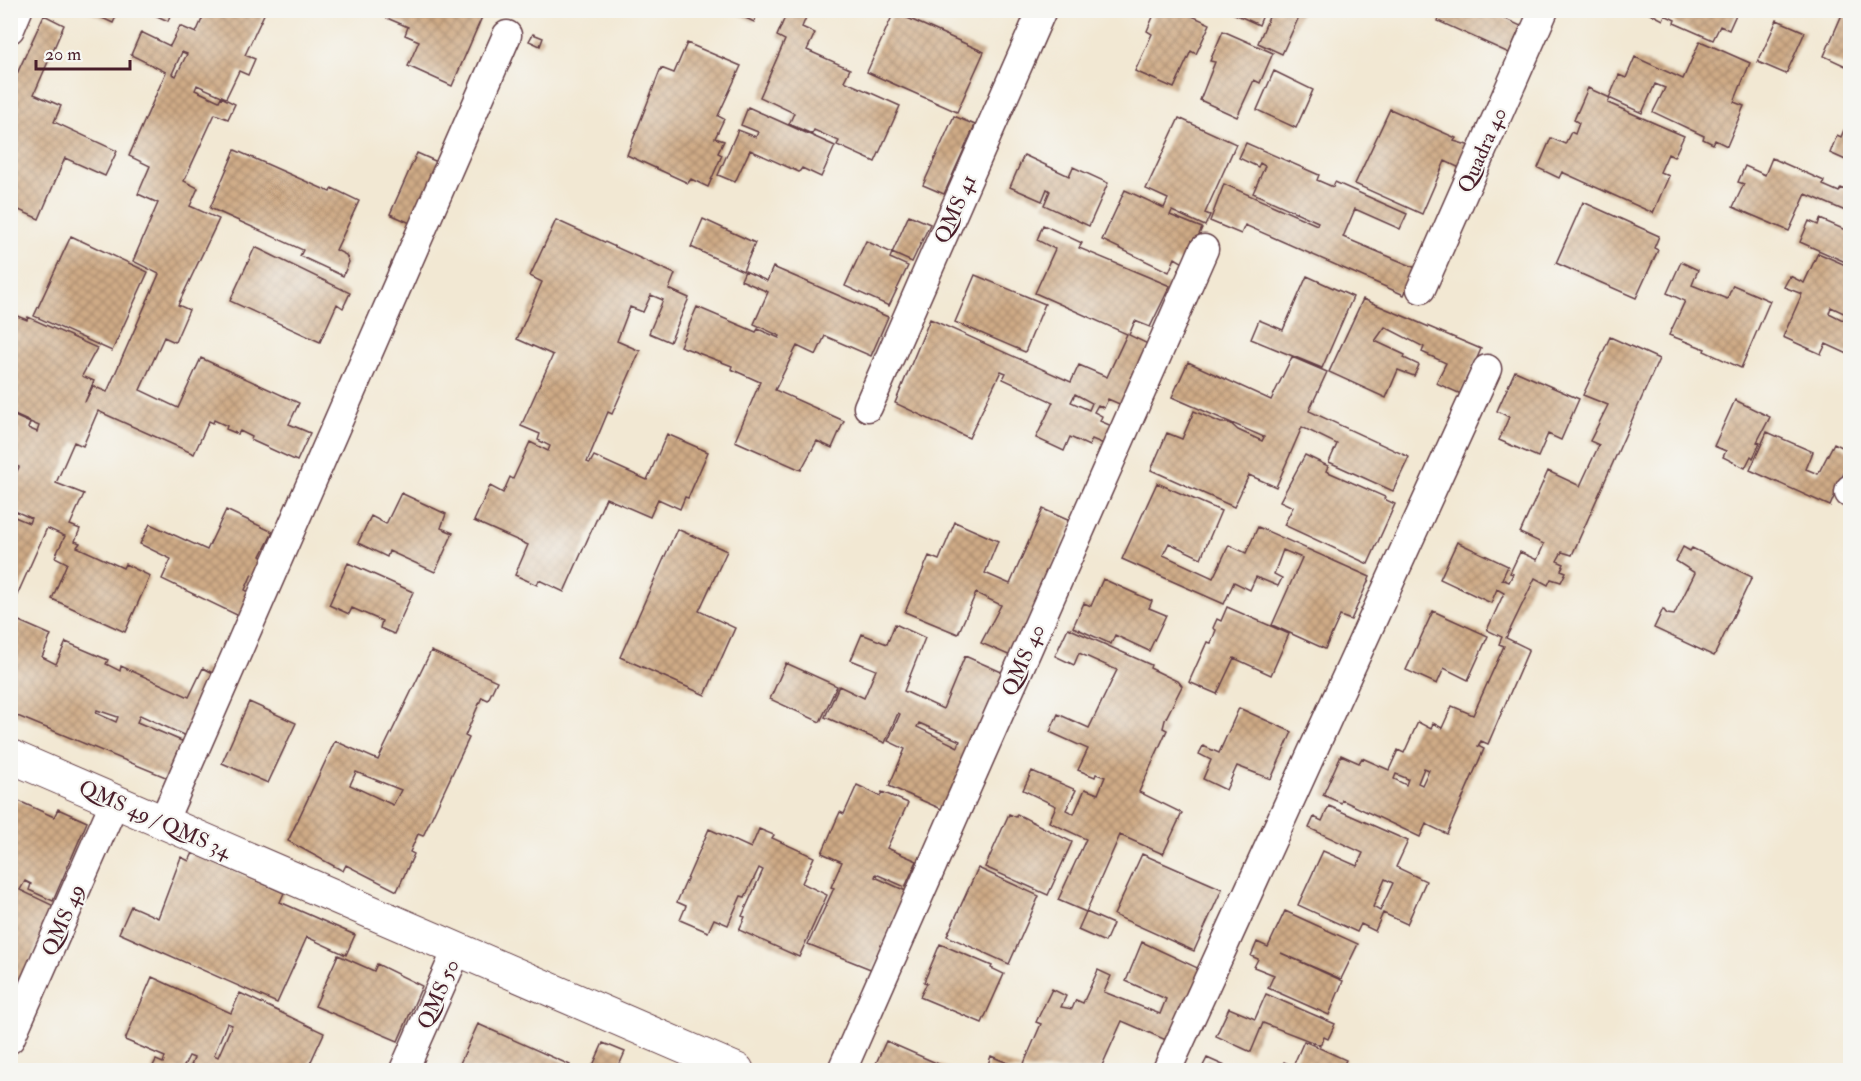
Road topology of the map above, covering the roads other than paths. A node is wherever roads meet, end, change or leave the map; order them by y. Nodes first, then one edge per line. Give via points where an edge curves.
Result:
1 (18, 10) edge
2 (1042, 10) edge
3 (1544, 10) edge
4 (10, 29) edge
5 (507, 35) dead end
6 (1204, 249) dead end
7 (1421, 289) dead end
8 (1487, 369) dead end
9 (868, 407) dead end
10 (10, 756) edge
11 (115, 801) junction
12 (164, 822) junction
13 (457, 950) junction
14 (10, 1039) edge
15 (404, 1071) edge
16 (737, 1071) edge
17 (842, 1071) edge
18 (1167, 1071) edge

1 - 4 street
2 - 9 street, QMS 41
3 - 7 street, Quadra 40
5 - 12 street
6 - 17 street, QMS 40
8 - 18 street
10 - 11 street, QMS 49 / QMS 34
11 - 12 street, QMS 49 / QMS 34
11 - 14 street, QMS 49
12 - 13 street, QMS 49 / QMS 34
13 - 15 street, QMS 50
13 - 16 street, QMS 49 / QMS 34

